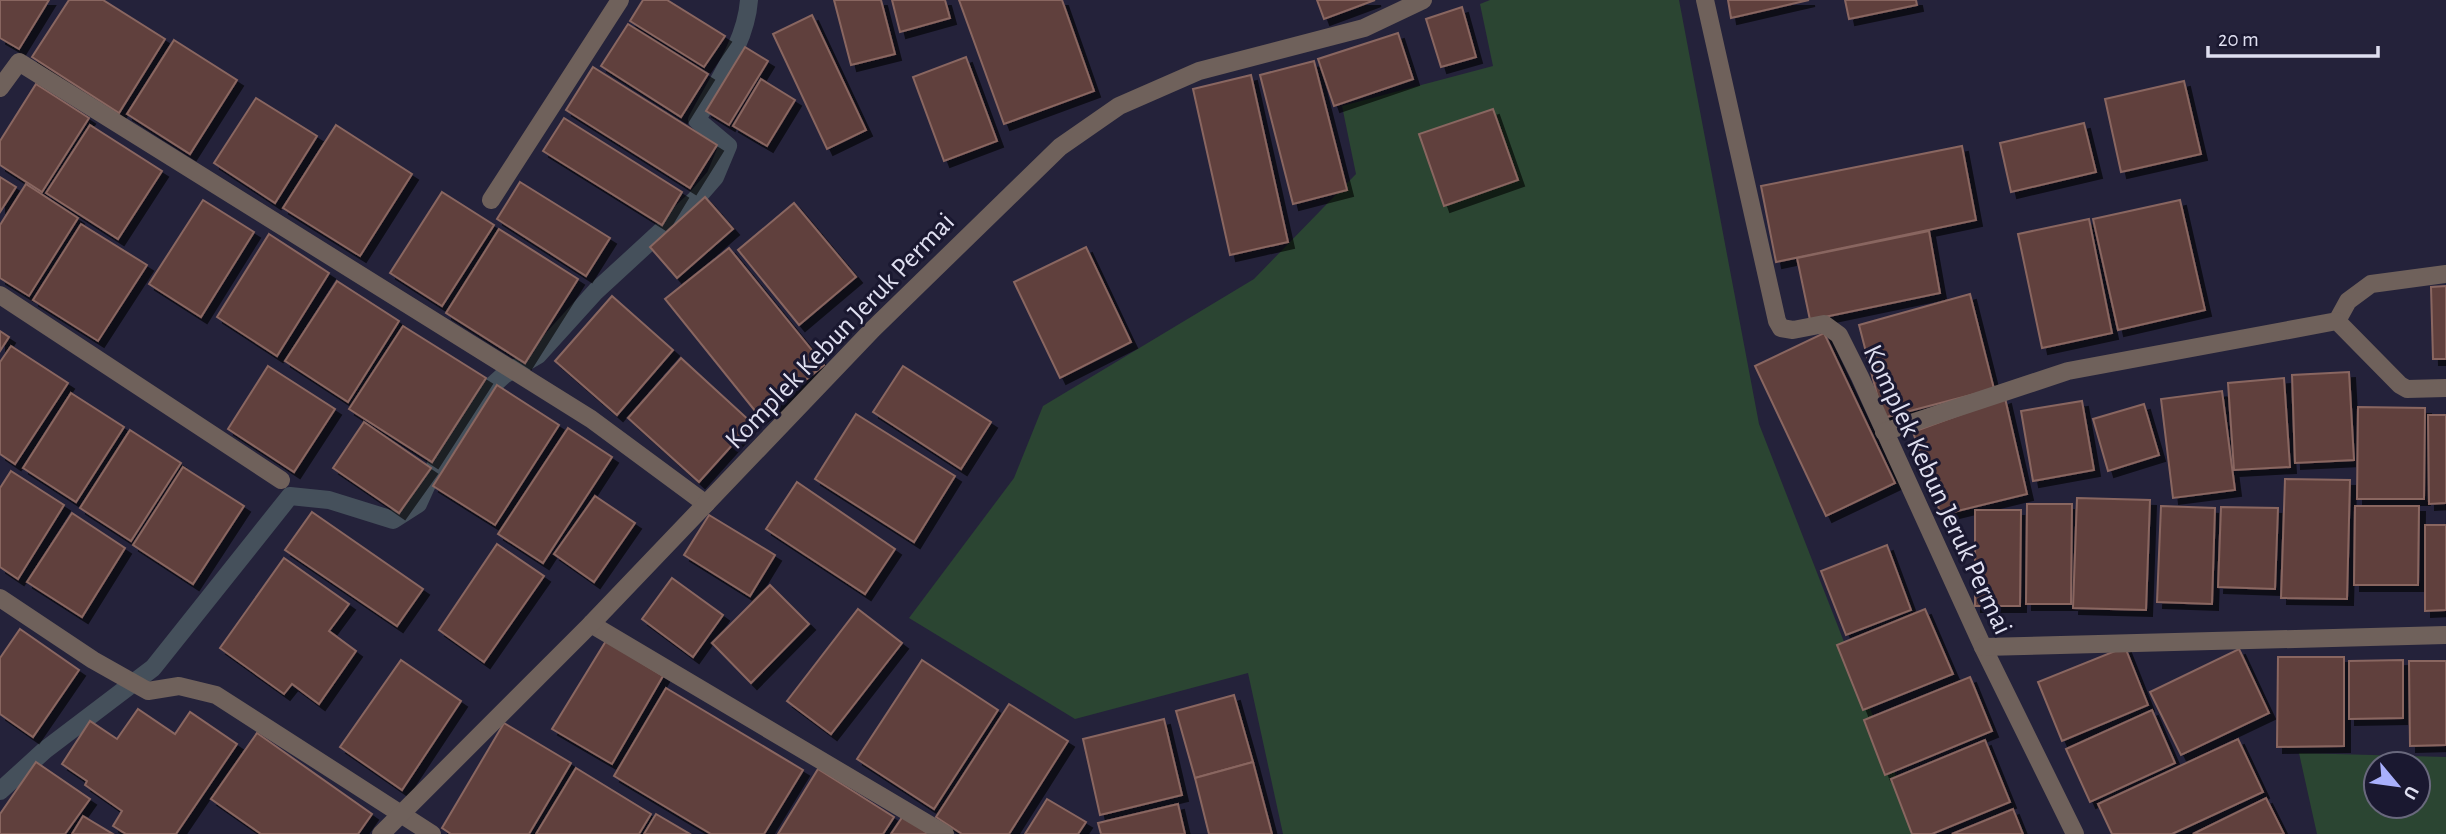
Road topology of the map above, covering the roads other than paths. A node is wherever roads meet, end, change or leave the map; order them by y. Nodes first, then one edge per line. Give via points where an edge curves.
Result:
1 (620, 0) edge
2 (1423, 0) edge
3 (1705, 0) edge
4 (0, 88) edge
5 (491, 200) dead end
6 (2446, 274) edge
7 (0, 295) edge
8 (2337, 321) junction
9 (2446, 387) edge
10 (1884, 432) junction
11 (281, 480) dead end
12 (706, 504) junction
13 (0, 598) edge
14 (591, 624) junction
15 (2446, 635) edge
16 (1983, 647) junction
17 (399, 814) junction
18 (381, 834) edge
19 (432, 834) edge
20 (945, 834) edge
21 (2075, 834) edge

1 - 5 street
2 - 12 street, Komplek Kebun Jeruk Permai via 1364,28 1199,71 1119,106 1060,147 873,329
3 - 10 street, Komplek Kebun Jeruk Permai via 1777,321 1781,328 1794,330 1824,324 1839,335
4 - 12 street via 19,62 591,419
6 - 8 street via 2371,284 2348,301
7 - 11 street
8 - 9 street via 2400,385 2407,389
8 - 10 street via 2068,371
10 - 16 street, Komplek Kebun Jeruk Permai
12 - 14 street, Komplek Kebun Jeruk Permai
13 - 17 street via 148,691 179,686 216,695
14 - 17 street, Komplek Kebun Jeruk Permai
14 - 20 street
15 - 16 street
16 - 21 street, Komplek Kebun Jeruk Permai
17 - 18 street, Komplek Kebun Jeruk Permai
17 - 19 street

